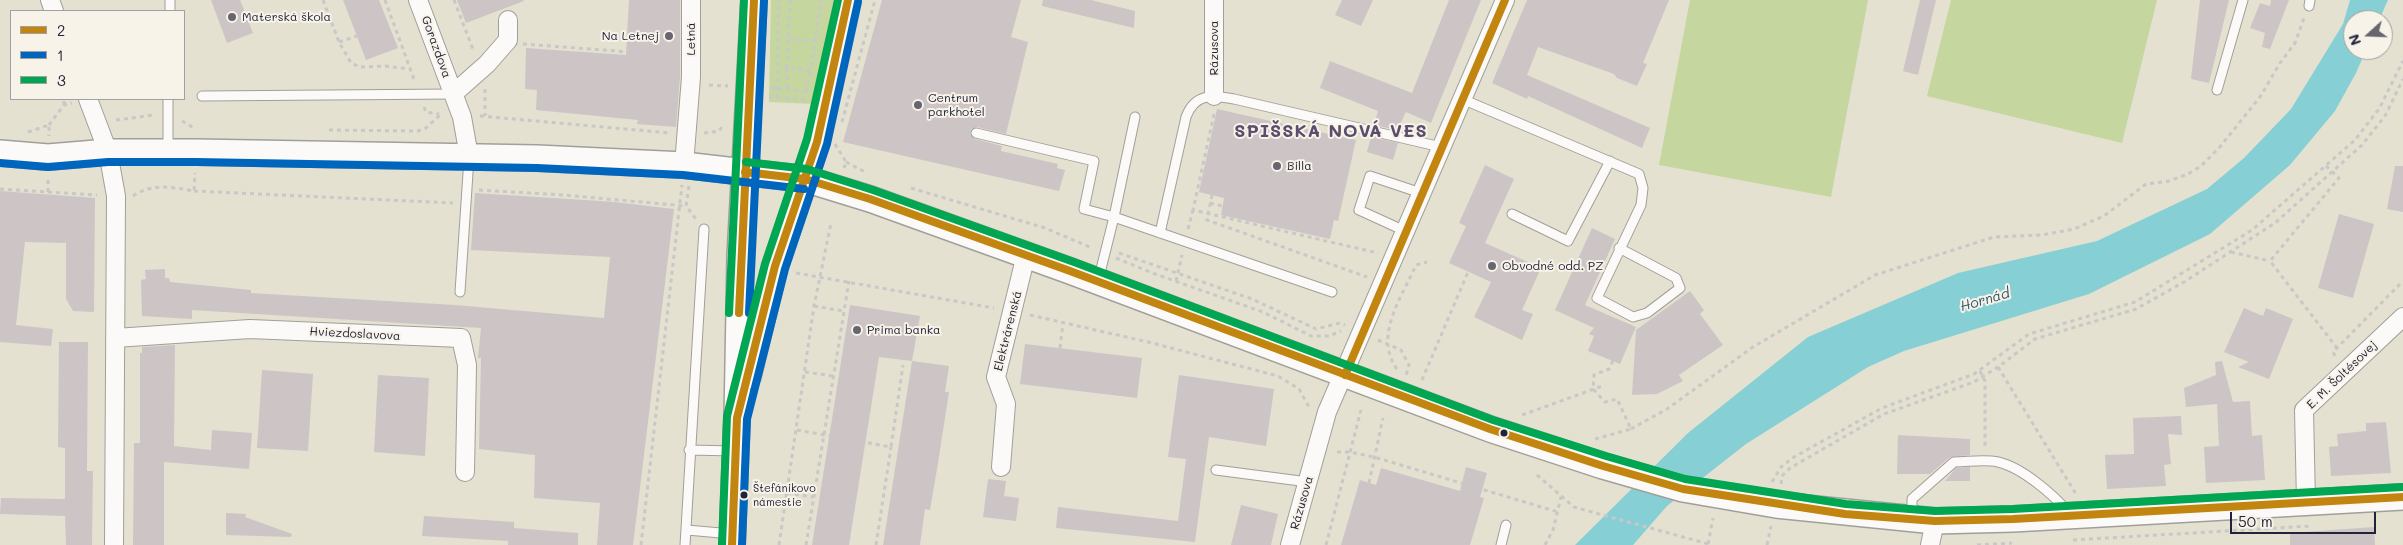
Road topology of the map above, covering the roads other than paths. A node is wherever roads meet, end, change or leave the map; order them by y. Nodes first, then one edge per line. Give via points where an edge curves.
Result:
1 (418, 0) edge
2 (691, 0) edge
3 (754, 0) edge
4 (848, 0) edge
5 (1214, 0) edge
6 (1505, 0) edge
7 (2243, 0) edge
8 (508, 20) dead end
9 (2218, 90) dead end
10 (453, 94) junction
11 (202, 96) dead end
12 (1214, 96) junction
13 (1462, 99) junction
14 (83, 100) edge
15 (168, 100) edge
16 (1136, 116) dead end
17 (976, 133) road end
18 (1440, 147) junction
19 (108, 152) junction
20 (168, 152) junction
21 (0, 153) edge
22 (469, 156) junction
23 (1610, 161) junction
24 (687, 166) junction
25 (745, 172) junction
26 (805, 179) junction
27 (1421, 194) junction
28 (1512, 214) dead end
29 (1114, 217) junction
30 (1401, 228) junction
31 (704, 229) road end
32 (1160, 233) junction
33 (1619, 248) junction
34 (1026, 255) junction
35 (1098, 281) junction
36 (460, 292) dead end
37 (1332, 292) dead end
38 (2403, 317) edge
39 (115, 338) junction
40 (1345, 374) junction
41 (737, 418) junction
42 (689, 450) junction
43 (736, 451) junction
44 (1001, 466) dead end
45 (1216, 470) dead end
46 (466, 472) dead end
47 (1308, 482) junction
48 (2403, 497) edge
49 (2306, 502) junction
50 (2075, 506) junction
51 (1924, 520) junction
52 (1506, 525) dead end
53 (687, 530) junction
54 (732, 539) edge
55 (114, 545) edge
56 (685, 545) edge
57 (1290, 545) edge
58 (1501, 545) edge
59 (1930, 545) edge

1 - 10 street, Gorazdova
2 - 24 street, Letná via 693,134
3 - 25 main road
4 - 26 street
5 - 12 street, Rázusova
6 - 13 street
7 - 9 lane
8 - 10 street, Gorazdova via 508,40
10 - 11 lane
10 - 22 street, Gorazdova via 462,117
12 - 18 lane
12 - 32 lane via 1200,100 1189,109
13 - 18 street
13 - 23 lane
14 - 19 street
15 - 20 lane
16 - 29 lane
17 - 29 lane via 1094,161 1084,209
18 - 27 street
19 - 20 main road
19 - 21 main road via 48,157
19 - 39 street via 116,196
20 - 22 main road
22 - 24 main road
22 - 36 lane
23 - 28 lane via 1568,241
23 - 33 lane via 1639,174 1643,188 1641,205
24 - 25 main road
25 - 26 main road
25 - 41 main road
26 - 34 main road
26 - 41 main road via 775,266
27 - 30 street
27 - 30 lane via 1370,176 1359,210
29 - 32 lane
29 - 35 lane
30 - 40 street via 1353,328
31 - 42 lane
32 - 37 lane
33 - 33 lane via 1597,298 1633,317 1647,313 1680,288 1676,278
34 - 35 main road
34 - 44 street, Elektrárenská via 996,377 1006,404
35 - 40 main road
38 - 49 street, E. M. Šoltésovej via 2304,410
39 - 46 street, Hviezdoslavova via 250,329 461,338 468,365
39 - 55 street
40 - 47 street, Rázusova via 1327,412
40 - 51 main road via 1403,385 1603,466 1683,489 1727,498 1774,494
41 - 43 main road
42 - 43 lane
42 - 53 lane
43 - 54 main road
45 - 47 lane
47 - 57 street, Rázusova
48 - 49 main road
49 - 50 main road
50 - 51 main road via 2014,531
50 - 51 lane via 1998,462 1954,462 1912,498
51 - 59 street
52 - 58 lane
53 - 54 lane
53 - 56 lane

